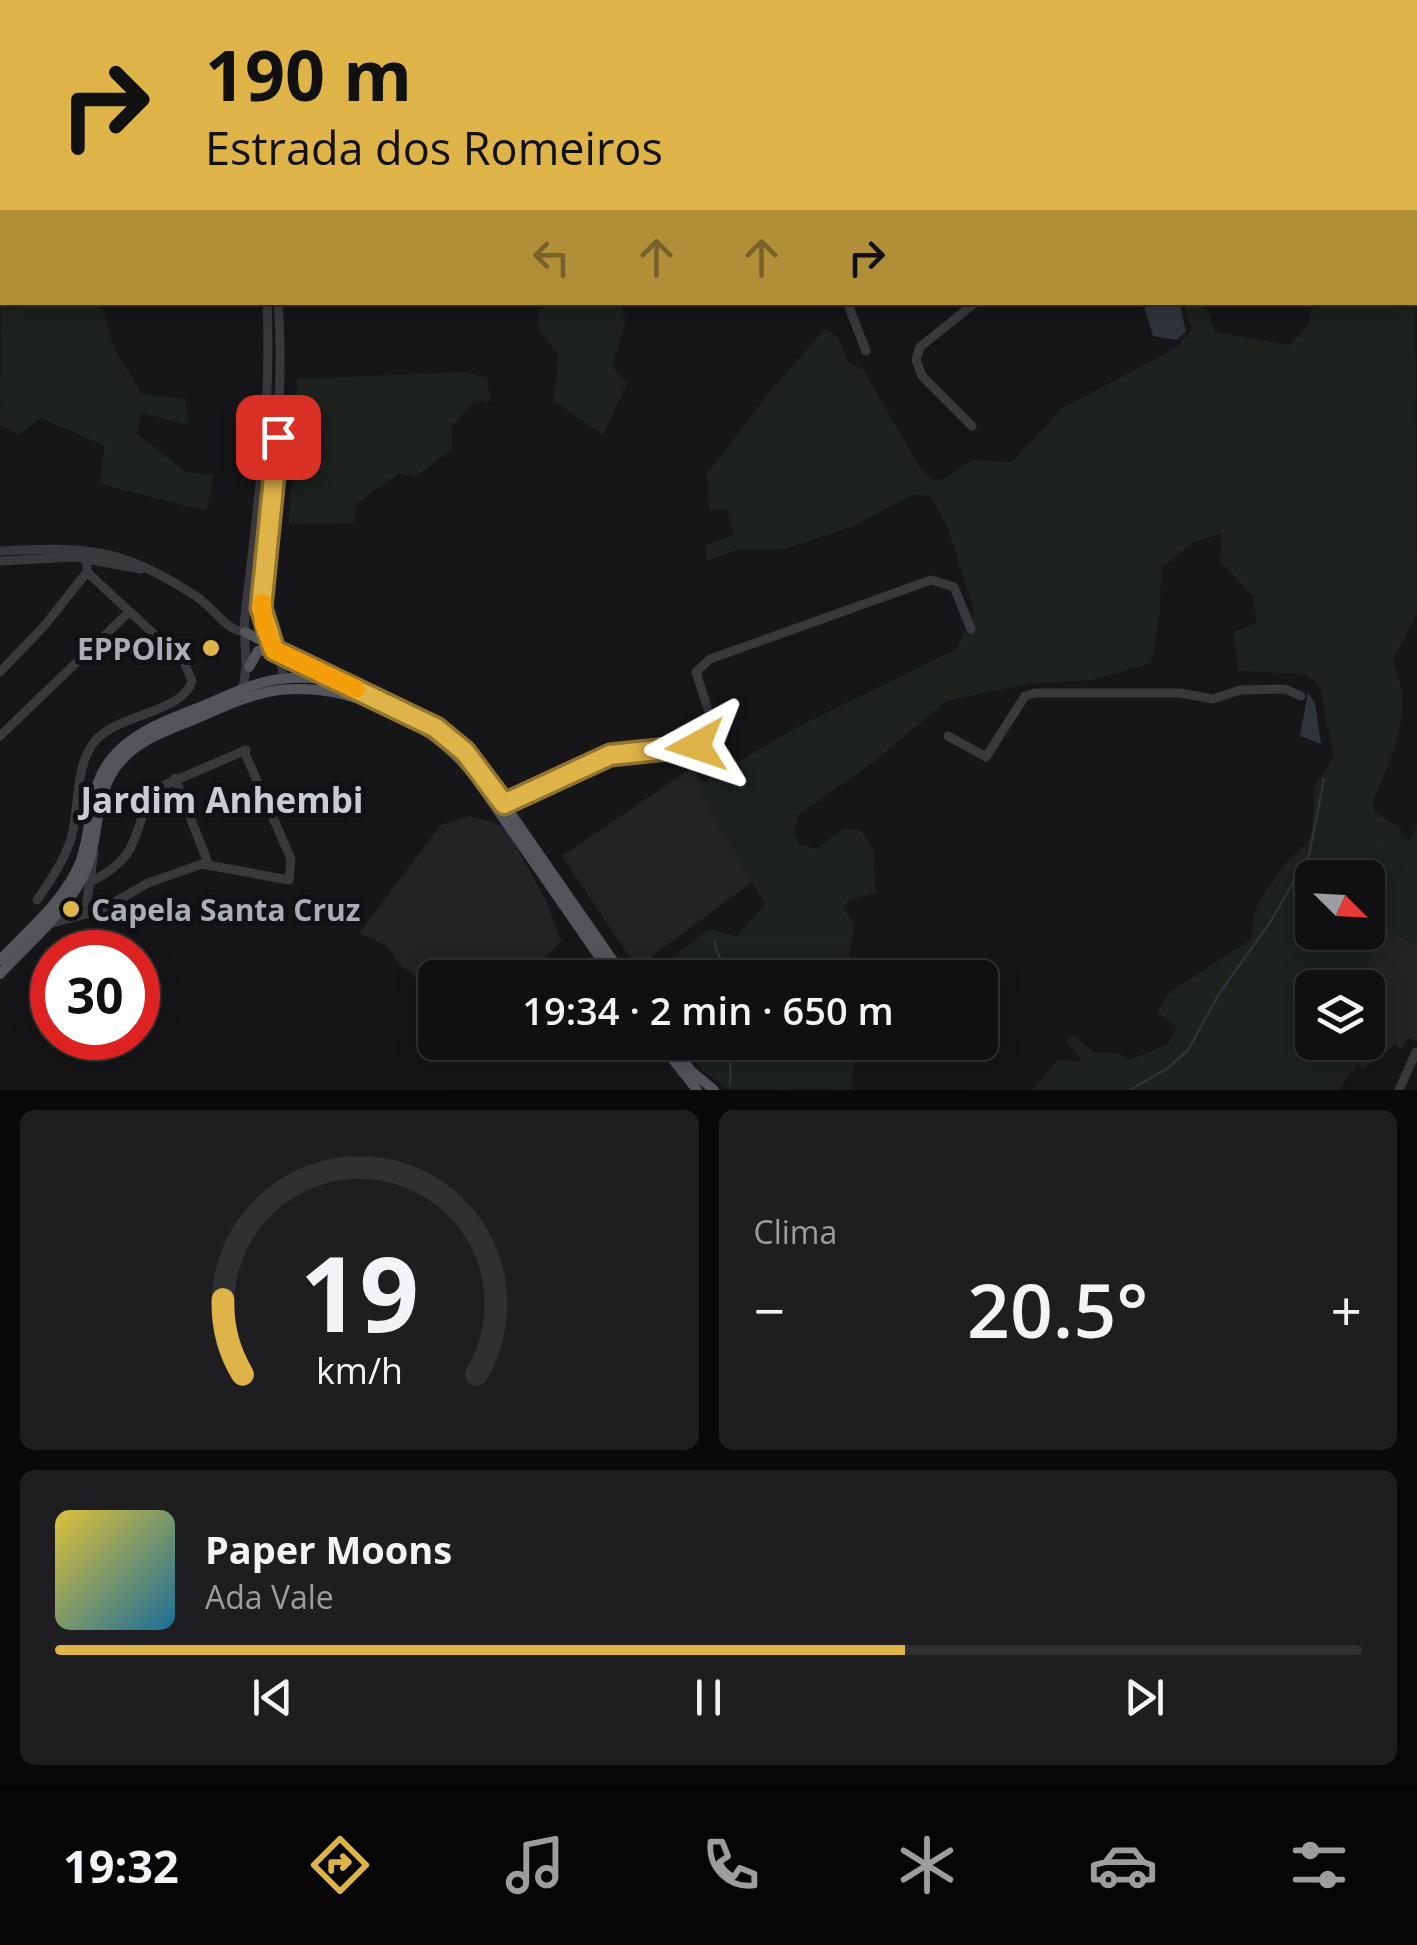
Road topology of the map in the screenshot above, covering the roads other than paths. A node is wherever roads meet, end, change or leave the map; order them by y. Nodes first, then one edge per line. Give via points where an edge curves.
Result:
1 (267, 305) edge
2 (278, 305) edge
3 (849, 305) edge
4 (972, 305) edge
5 (866, 350) dead end
6 (972, 426) dead end
7 (0, 551) edge
8 (56, 553) junction
9 (87, 558) junction
10 (0, 561) edge
11 (88, 572) junction
12 (160, 575) junction
13 (128, 614) junction
14 (970, 629) dead end
15 (245, 632) junction
16 (274, 650) junction
17 (249, 667) junction
18 (0, 672) edge
19 (282, 678) junction
20 (354, 688) junction
21 (244, 694) junction
22 (1301, 696) dead end
23 (0, 736) edge
24 (948, 736) dead end
25 (175, 778) junction
26 (504, 804) junction
27 (94, 842) junction
28 (208, 863) junction
29 (92, 881) junction
30 (37, 900) dead end
31 (85, 914) junction
32 (45, 926) junction
33 (0, 960) edge
34 (602, 960) edge
35 (612, 960) edge
36 (0, 974) edge
37 (1405, 1044) dead end
38 (1417, 1052) edge
39 (674, 1060) edge
40 (683, 1060) edge
41 (697, 1090) edge
42 (714, 1090) edge
43 (1399, 1090) edge

1 - 15 street via 265,446
2 - 16 street via 277,457 261,608
3 - 5 street
4 - 6 street via 920,347 916,360 922,376
7 - 8 street
8 - 9 street
8 - 10 street
8 - 12 street via 120,555
9 - 11 street
9 - 12 street
11 - 13 street
11 - 18 street
12 - 15 street
13 - 23 street
13 - 30 street via 189,668 190,688 93,743 71,838
14 - 26 street via 954,587 931,580 710,659 696,672 712,722 702,743 610,755
15 - 16 main road
15 - 17 street
16 - 17 main road via 258,652
16 - 19 street
16 - 20 main road
17 - 21 street
19 - 20 main road
19 - 21 main road
20 - 26 main road via 447,735
21 - 27 main road via 123,758 104,789
21 - 33 main road via 152,728 117,752 96,786 70,882
21 - 34 main road via 332,692 441,742 474,776
22 - 24 street via 1285,689 1245,689 1213,699 1034,692 986,757
25 - 28 street
25 - 28 street via 246,750 291,859 291,878
25 - 29 street via 156,792 124,862
26 - 35 main road
27 - 29 street
27 - 32 main road via 78,886
28 - 31 street via 148,882
29 - 31 street
31 - 32 street
32 - 36 main road
37 - 38 street
38 - 43 street
39 - 41 main road
40 - 42 main road

